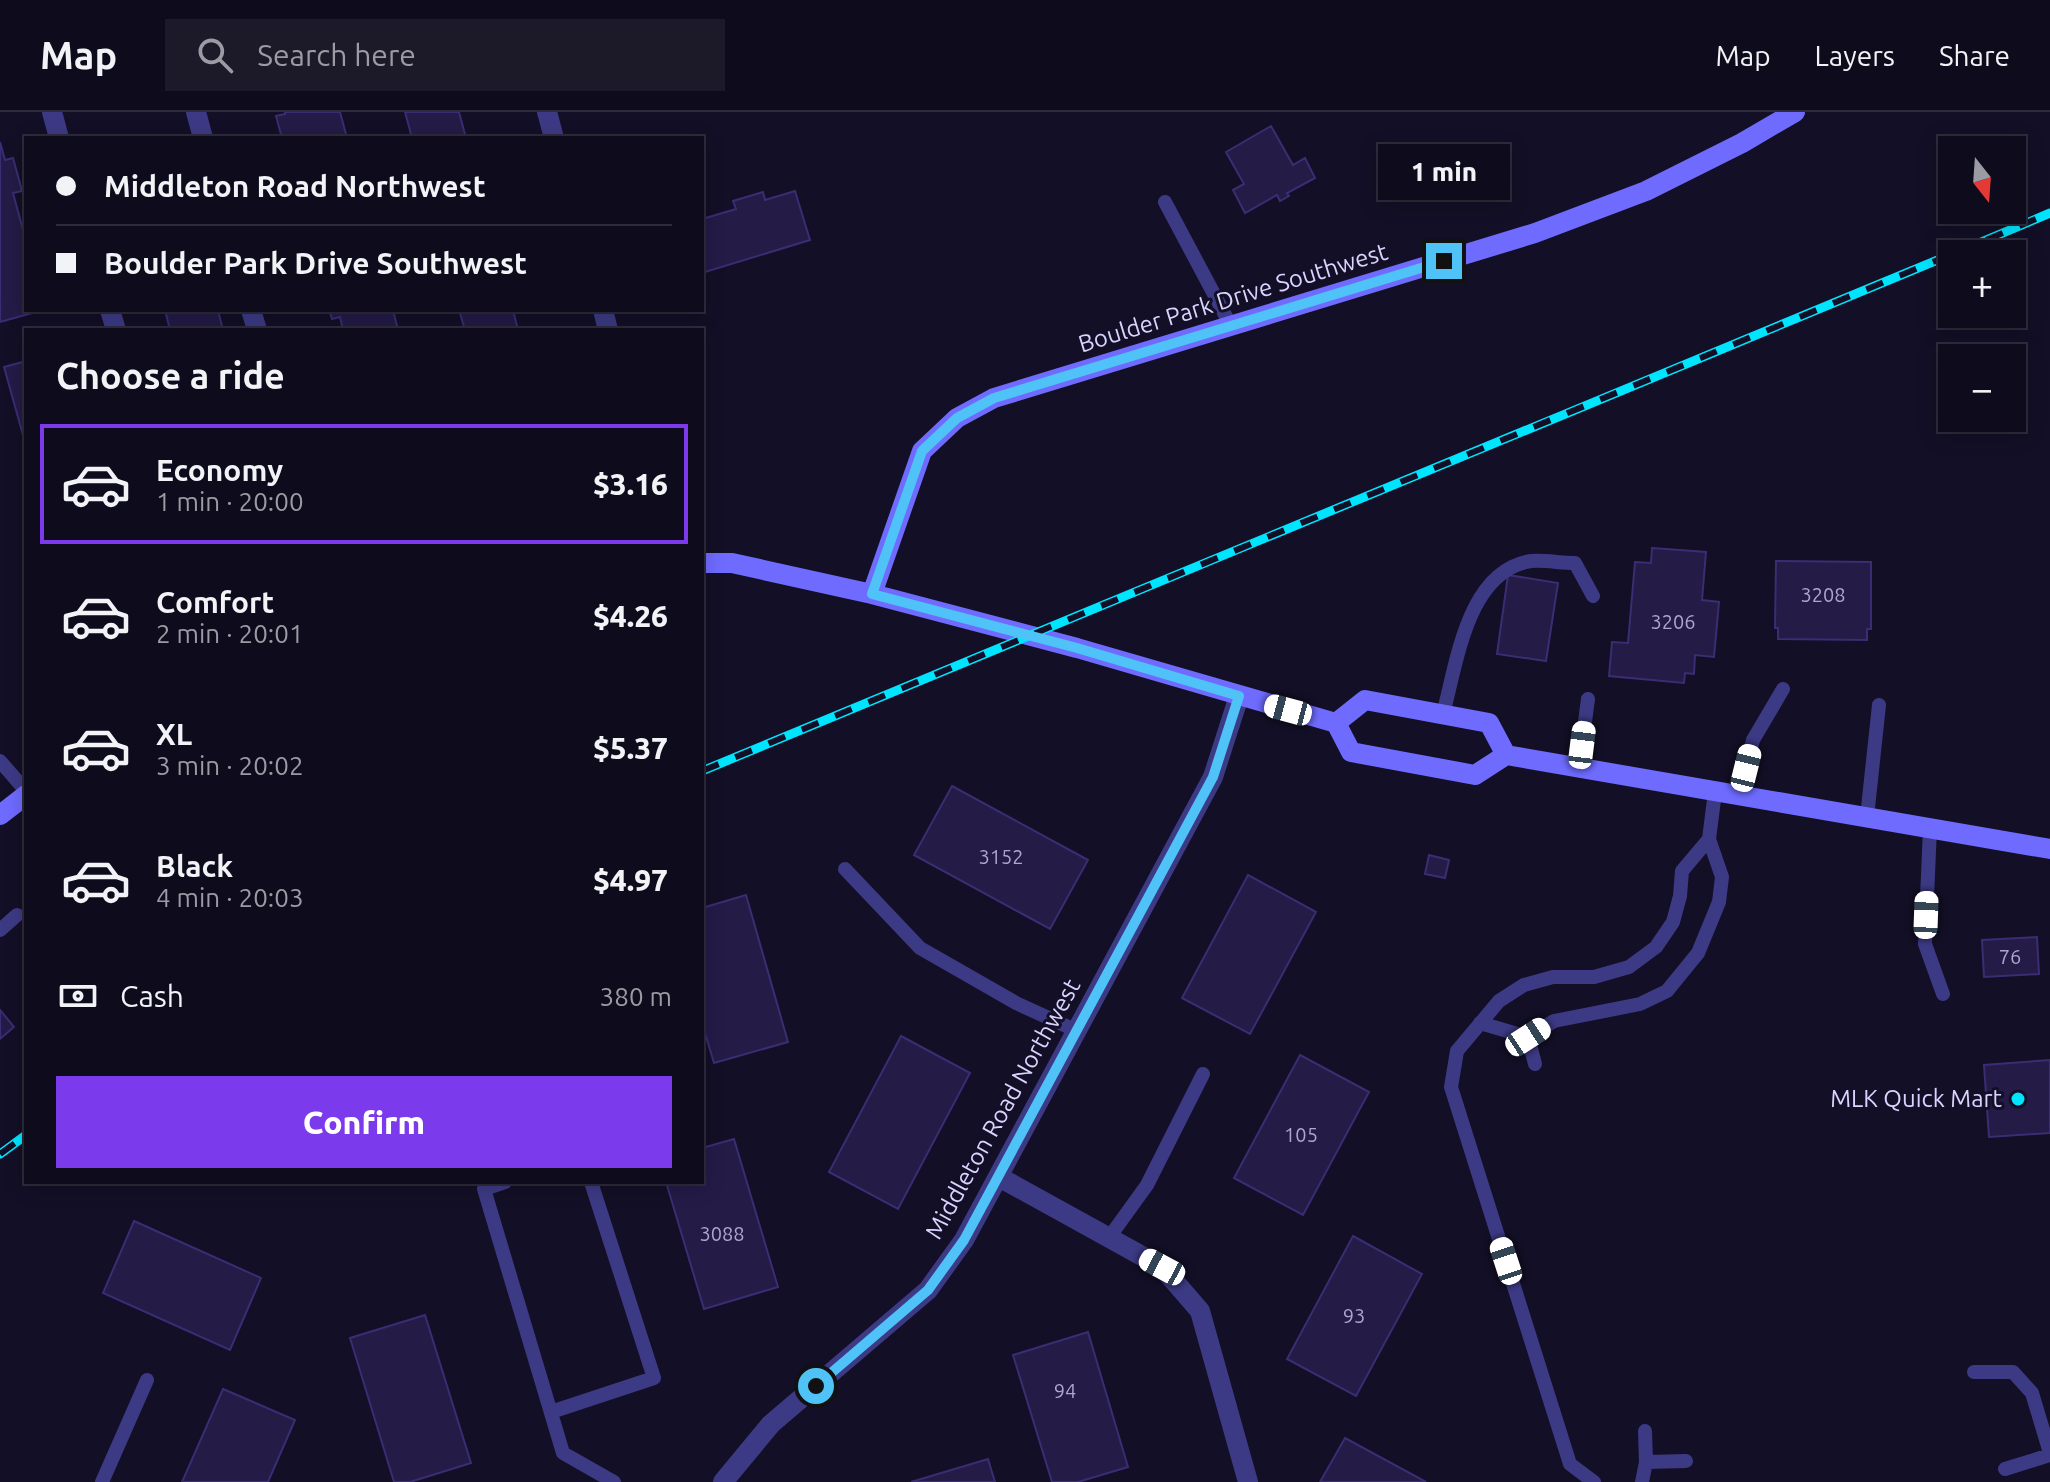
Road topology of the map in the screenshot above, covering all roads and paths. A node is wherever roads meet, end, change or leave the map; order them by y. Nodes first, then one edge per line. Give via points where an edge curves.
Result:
1 (52, 112) edge
2 (196, 112) edge
3 (547, 112) edge
4 (1795, 112) edge
5 (58, 136) edge
6 (202, 136) edge
7 (553, 136) edge
8 (1165, 202) dead end
9 (1231, 326) junction
10 (704, 563) edge
11 (872, 594) junction
12 (1593, 596) dead end
13 (1783, 689) dead end
14 (1239, 696) junction
15 (1588, 699) dead end
16 (1879, 705) dead end
17 (1443, 714) junction
18 (1336, 723) junction
19 (1506, 755) junction
20 (0, 761) edge
21 (1579, 767) junction
22 (24, 791) edge
23 (1715, 792) junction
24 (24, 795) edge
25 (1739, 796) junction
26 (0, 815) edge
27 (1867, 817) junction
28 (1930, 828) junction
29 (1709, 839) junction
30 (2050, 849) edge
31 (845, 869) dead end
32 (17, 915) dead end
33 (0, 930) edge
34 (1943, 994) dead end
35 (1480, 1023) junction
36 (1077, 1031) junction
37 (1528, 1037) junction
38 (1535, 1064) dead end
39 (1203, 1074) dead end
40 (999, 1177) junction
41 (499, 1184) edge
42 (592, 1184) edge
43 (1108, 1239) junction
44 (1974, 1372) dead end
45 (147, 1380) dead end
46 (551, 1412) junction
47 (1645, 1431) dead end
48 (2050, 1454) edge
49 (1686, 1461) dead end
50 (1646, 1462) junction
51 (2005, 1469) dead end
52 (102, 1482) edge
53 (614, 1482) edge
54 (723, 1482) edge
55 (1248, 1482) edge
56 (1594, 1482) edge
57 (1642, 1482) edge

1 - 5 street
2 - 6 street
3 - 7 street
4 - 9 main road, Boulder Park Drive Southwest via 1646,191 1535,233
8 - 9 lane
9 - 11 main road, Boulder Park Drive Southwest via 994,398 957,418 922,451
10 - 11 main road via 732,563
11 - 14 main road
12 - 17 lane via 1575,563 1531,561 1498,573 1470,614
13 - 25 lane via 1753,740
14 - 18 main road
14 - 36 street, Middleton Road Northwest via 1213,777
15 - 21 lane
16 - 27 lane
17 - 18 main road via 1365,700
17 - 19 main road via 1489,723
18 - 19 main road via 1351,752 1420,765 1475,775
19 - 21 main road
20 - 22 lane
21 - 23 main road
23 - 25 main road
23 - 29 lane
24 - 26 main road
25 - 27 main road
27 - 28 main road
28 - 30 main road
28 - 34 lane via 1925,944
29 - 35 lane via 1682,871 1673,922 1656,947 1629,967 1606,974 1553,977 1524,985 1499,1001
29 - 37 lane via 1722,877 1719,902 1698,953 1667,991 1640,1004 1554,1021
31 - 36 lane via 920,948
32 - 33 lane
35 - 37 lane
35 - 56 lane via 1457,1051 1451,1087 1570,1464
36 - 40 street, Middleton Road Northwest
37 - 38 lane
39 - 43 lane via 1147,1185
40 - 43 street
40 - 54 street, Middleton Road Northwest via 928,1290 771,1424
41 - 46 lane via 484,1189
42 - 46 lane via 654,1378
43 - 55 street via 1162,1267 1200,1311
44 - 48 lane via 2013,1372 2032,1393
45 - 52 lane
46 - 53 lane via 563,1453
47 - 50 lane
48 - 51 lane
49 - 50 lane
50 - 57 lane

